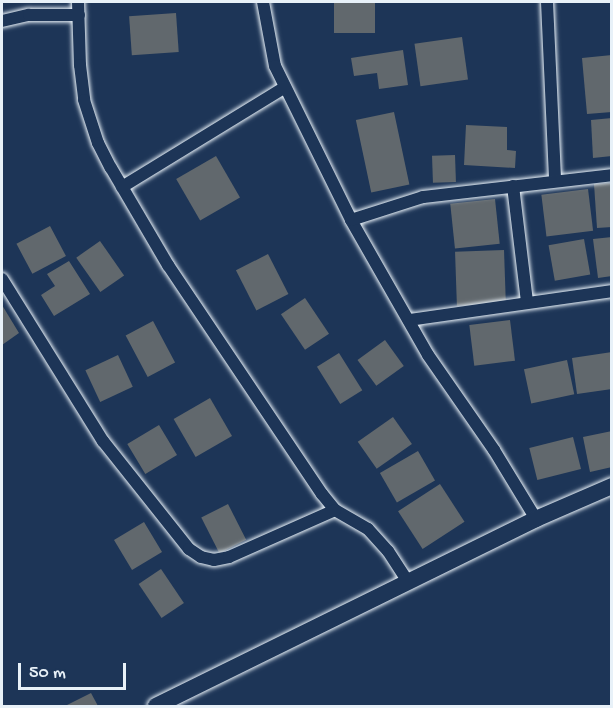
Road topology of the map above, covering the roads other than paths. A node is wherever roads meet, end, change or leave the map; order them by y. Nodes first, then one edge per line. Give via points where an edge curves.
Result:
1 (78, 2) edge
2 (263, 2) edge
3 (546, 2) edge
4 (79, 15) junction
5 (2, 21) edge
6 (285, 87) junction
7 (612, 176) edge
8 (555, 181) junction
9 (513, 186) junction
10 (122, 187) junction
11 (351, 220) junction
12 (2, 279) edge
13 (612, 291) edge
14 (527, 301) junction
15 (409, 320) junction
16 (612, 486) edge
17 (335, 510) junction
18 (536, 519) junction
19 (408, 582) junction
20 (156, 706) edge

1 - 4 street
2 - 6 street via 276,66
3 - 8 street
4 - 5 street via 29,15
4 - 10 street via 84,100 98,143
6 - 10 street
6 - 11 street
7 - 8 street
8 - 9 street
9 - 11 street via 423,197
9 - 14 street
10 - 17 street via 168,265
11 - 15 street
12 - 17 street via 103,441 189,549 214,560 229,557
13 - 14 street
14 - 15 street
15 - 18 street
16 - 18 main road
17 - 19 street via 368,530 388,551
18 - 19 main road
19 - 20 main road

